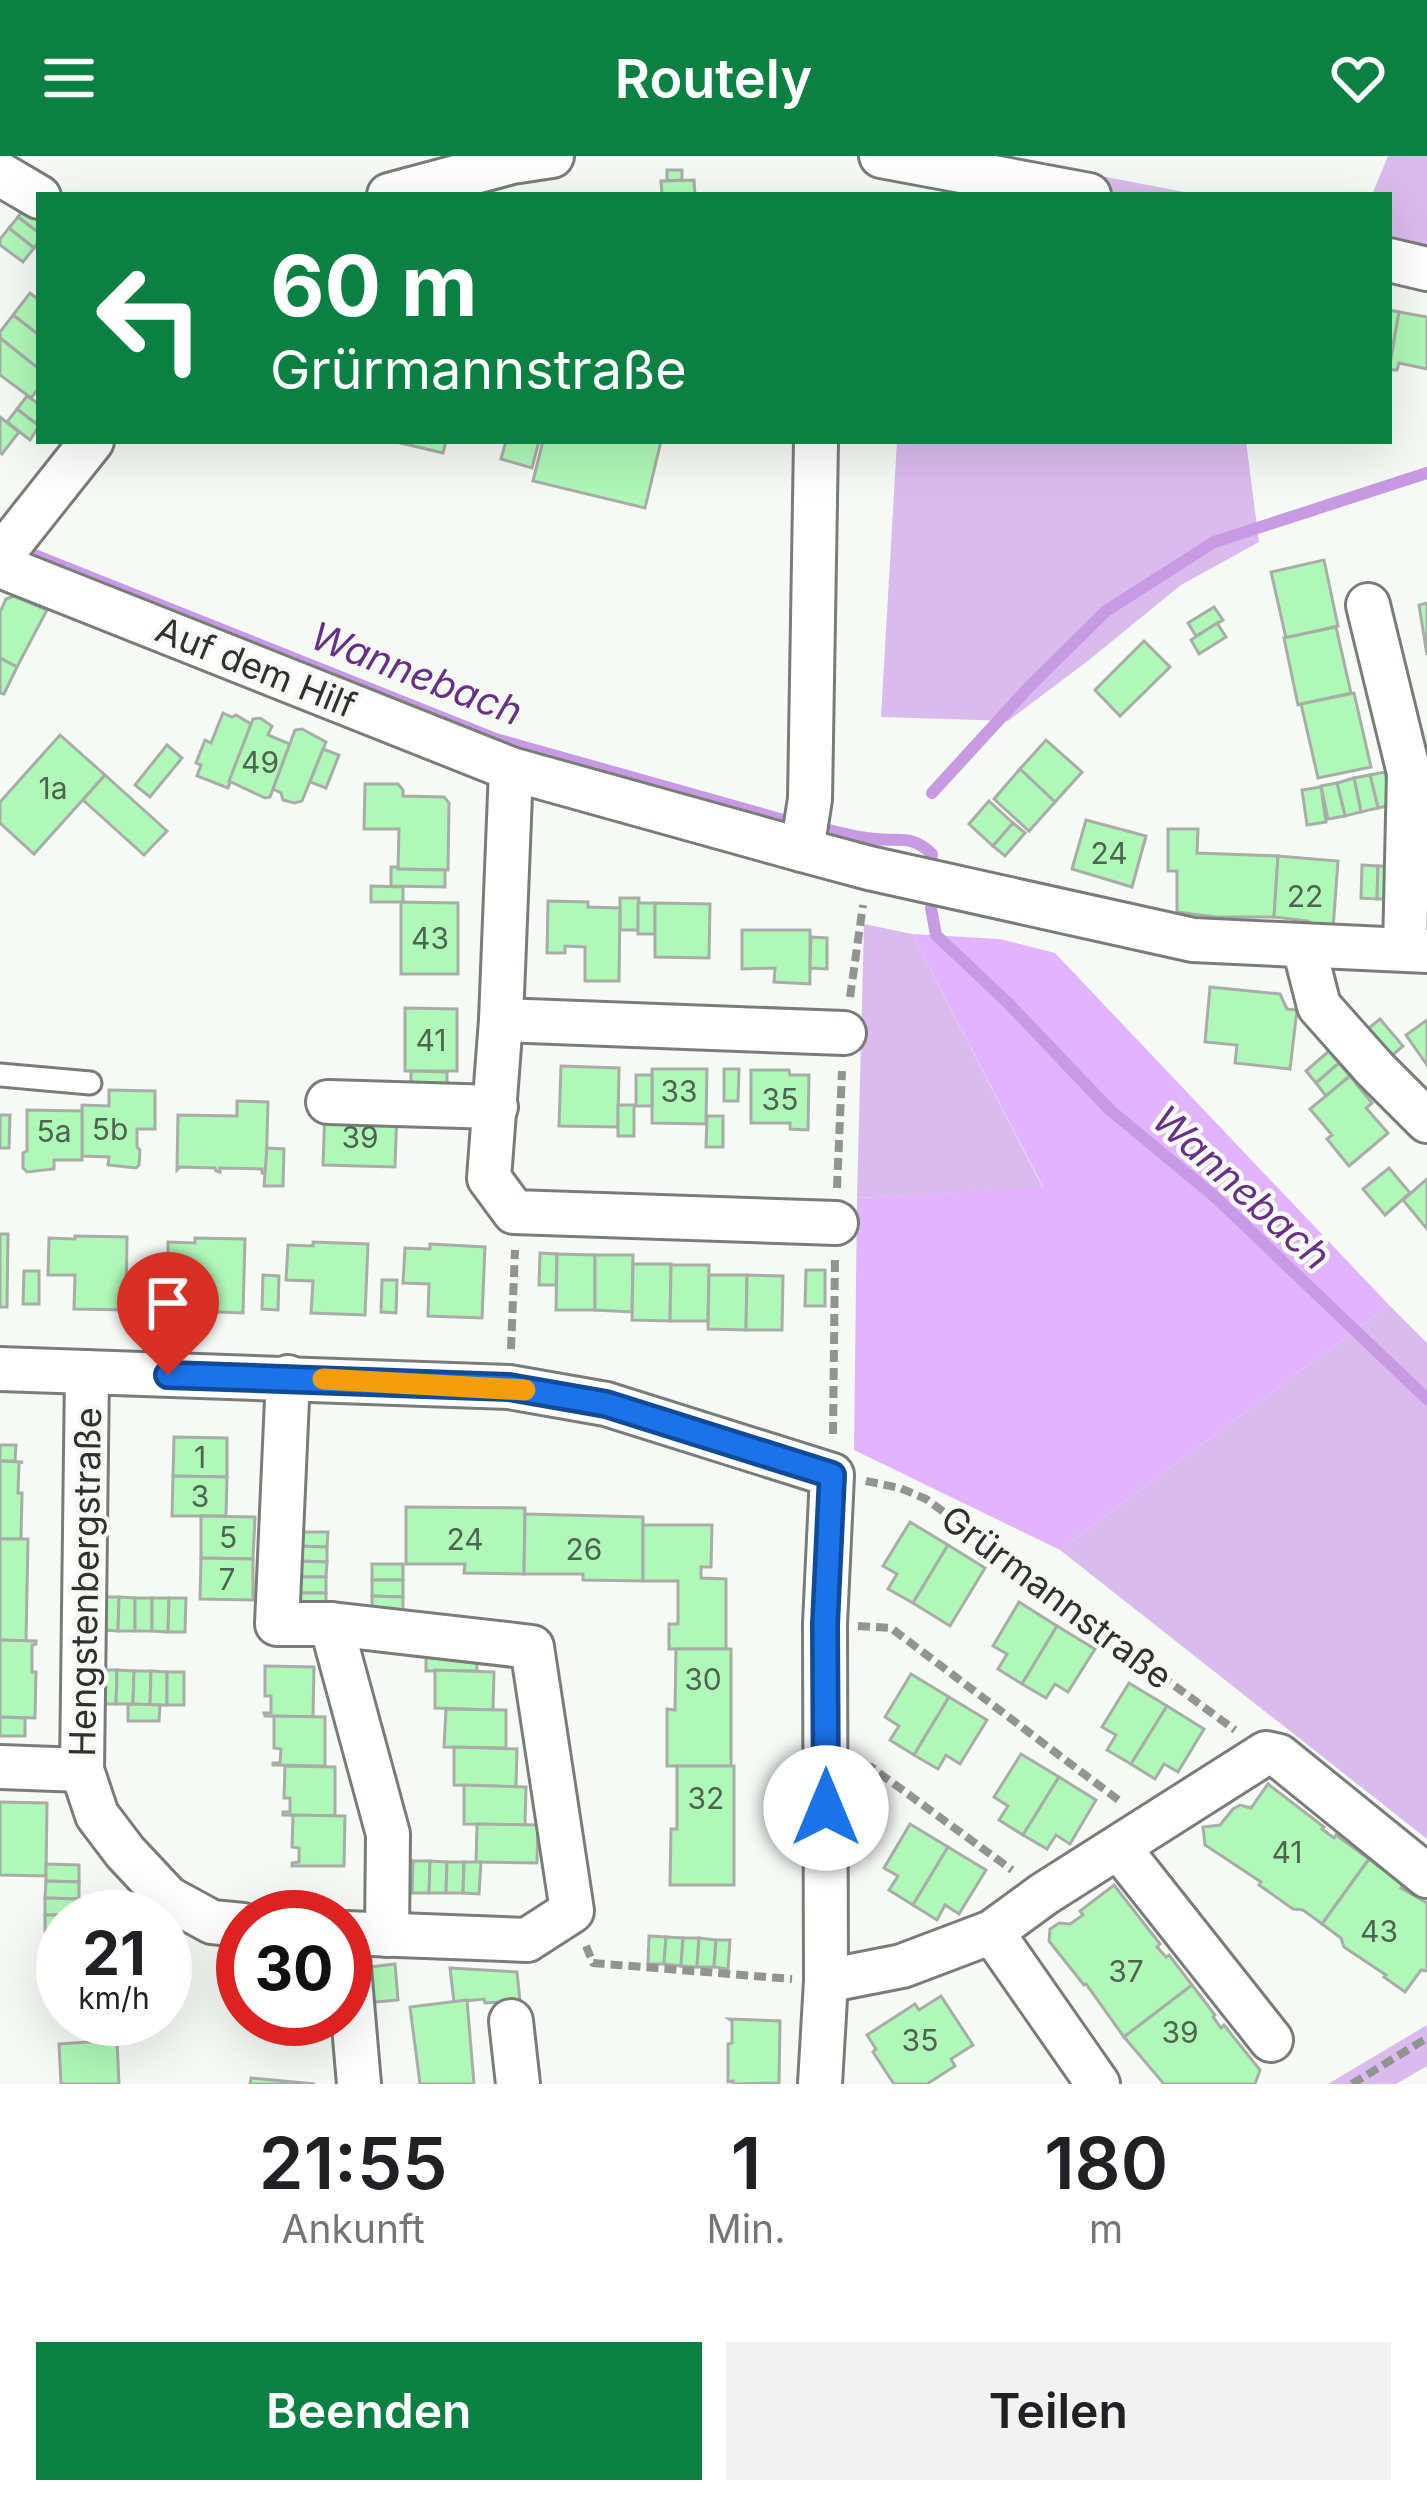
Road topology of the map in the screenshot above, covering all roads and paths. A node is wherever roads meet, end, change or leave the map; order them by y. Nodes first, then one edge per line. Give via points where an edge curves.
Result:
1 (552, 156) edge
2 (881, 156) edge
3 (0, 174) edge
4 (400, 192) edge
5 (1073, 192) edge
6 (36, 194) edge
7 (1392, 261) edge
8 (1427, 269) edge
9 (90, 444) edge
10 (816, 444) edge
11 (0, 556) edge
12 (0, 566) edge
13 (1368, 605) dead end
14 (512, 769) junction
15 (806, 826) junction
16 (869, 868) junction
17 (1304, 947) junction
18 (1416, 950) edge
19 (501, 1020) junction
20 (844, 1033) junction
21 (0, 1075) edge
22 (90, 1083) dead end
23 (328, 1102) dead end
24 (496, 1107) junction
25 (1427, 1121) edge
26 (502, 1195) junction
27 (836, 1223) junction
28 (0, 1369) edge
29 (87, 1372) junction
30 (288, 1377) junction
31 (509, 1387) junction
32 (832, 1475) junction
33 (331, 1624) junction
34 (825, 1624) junction
35 (1266, 1753) junction
36 (825, 1764) junction
37 (0, 1767) edge
38 (82, 1770) junction
39 (1134, 1837) junction
40 (1427, 1876) edge
41 (372, 1891) edge
42 (1044, 1894) junction
43 (572, 1911) junction
44 (216, 1922) edge
45 (992, 1932) junction
46 (372, 1934) edge
47 (826, 1981) junction
48 (511, 2021) dead end
49 (1427, 2038) edge
50 (1270, 2039) dead end
51 (359, 2046) edge
52 (358, 2084) edge
53 (518, 2084) edge
54 (820, 2084) edge
55 (1098, 2084) edge
56 (1352, 2084) edge

1 - 4 street
2 - 5 street
3 - 6 street
7 - 8 street
9 - 11 street
10 - 15 street
12 - 14 street, Auf dem Hilf
13 - 18 street, Auf dem Hilf via 1409,773
14 - 15 street, Auf dem Hilf
14 - 19 street
15 - 16 street, Auf dem Hilf
16 - 17 street, Auf dem Hilf via 1193,940
16 - 20 path
17 - 18 street, Auf dem Hilf
17 - 25 street via 1319,1006
19 - 20 street
19 - 24 street
20 - 27 path
21 - 22 lane
23 - 24 street
24 - 26 street
26 - 27 street
26 - 31 path via 515,1294
27 - 32 path
28 - 29 street
29 - 30 street
29 - 38 street, Hengstenbergstraße
30 - 31 street
30 - 33 street via 278,1624
31 - 32 street via 606,1404
32 - 34 street
32 - 35 path, Grürmannstraße via 926,1499 1062,1598 1063,1609
33 - 41 street via 388,1834
33 - 43 street via 532,1647
34 - 36 street
34 - 39 path via 891,1628 1138,1815
35 - 39 street
35 - 40 street
36 - 42 path via 871,1767
36 - 47 street
37 - 38 street
38 - 44 street, Hengstenbergstraße via 97,1815 125,1852 168,1898
39 - 42 street
39 - 50 street
42 - 45 street
43 - 46 street via 527,1940
43 - 47 path via 593,1963
45 - 47 street via 902,1966
45 - 55 street
47 - 54 street
48 - 53 street
49 - 56 path
51 - 52 street

